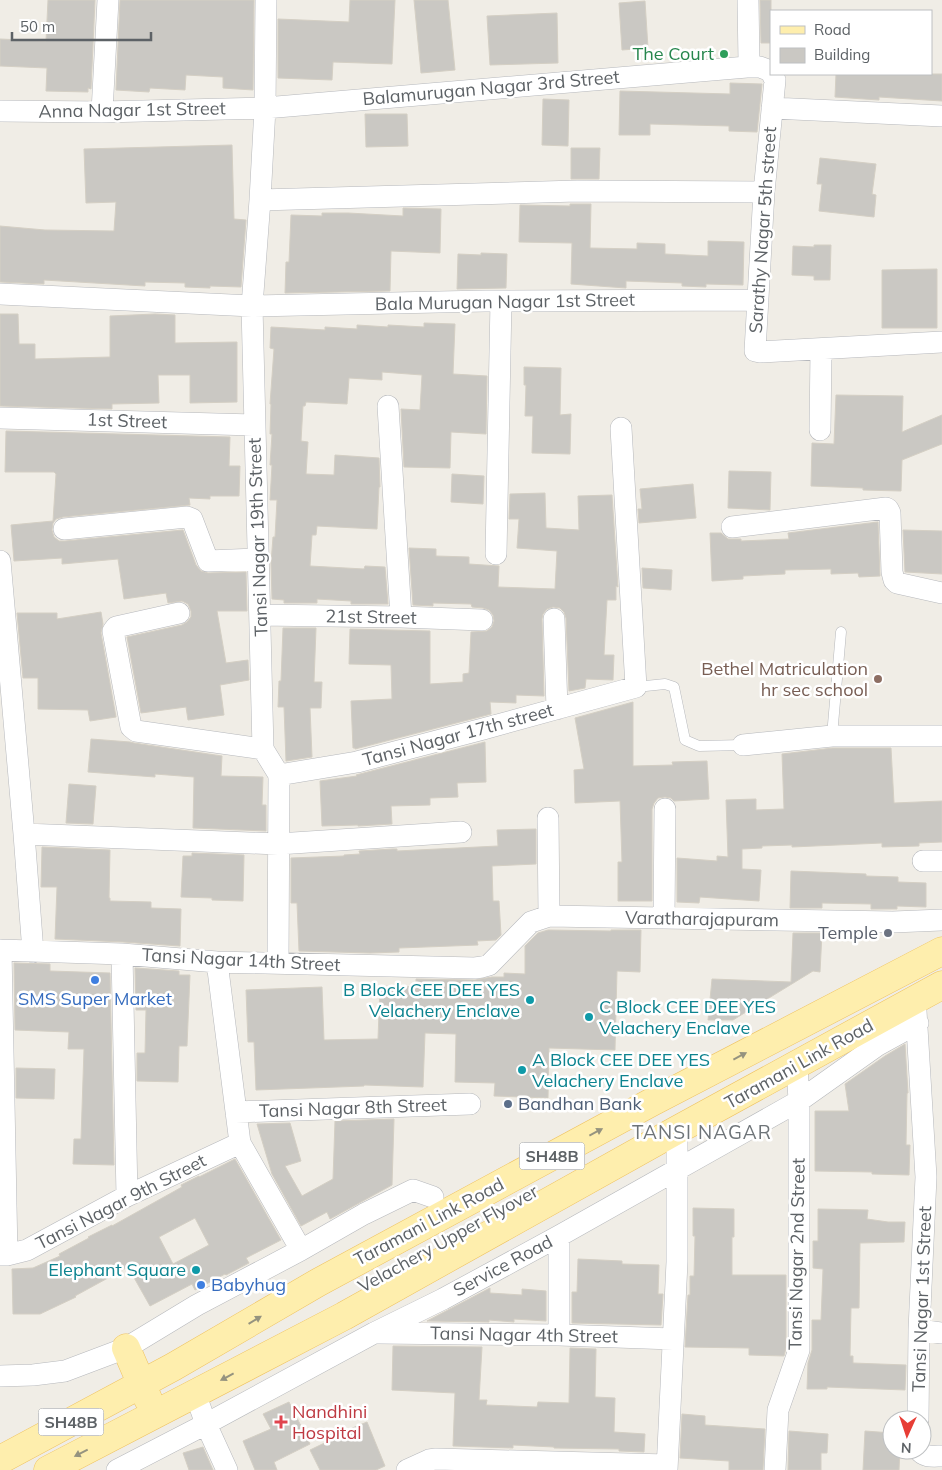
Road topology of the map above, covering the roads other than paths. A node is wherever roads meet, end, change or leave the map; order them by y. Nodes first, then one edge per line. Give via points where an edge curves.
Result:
1 (108, 0) edge
2 (266, 0) edge
3 (748, 0) edge
4 (747, 67) junction
5 (770, 72) edge
6 (772, 75) edge
7 (265, 108) junction
8 (772, 108) junction
9 (0, 111) edge
10 (102, 112) junction
11 (942, 116) edge
12 (764, 192) junction
13 (260, 200) junction
14 (0, 294) edge
15 (758, 300) junction
16 (501, 301) junction
17 (252, 306) junction
18 (942, 342) edge
19 (821, 350) junction
20 (388, 406) dead end
21 (0, 418) edge
22 (254, 425) junction
23 (621, 428) dead end
24 (820, 430) dead end
25 (732, 527) dead end
26 (64, 530) dead end
27 (496, 554) dead end
28 (259, 559) junction
29 (0, 561) edge
30 (942, 593) edge
31 (179, 613) dead end
32 (260, 615) junction
33 (401, 617) junction
34 (554, 619) dead end
35 (482, 620) dead end
36 (841, 632) dead end
37 (636, 687) junction
38 (557, 709) junction
39 (832, 736) junction
40 (942, 736) edge
41 (743, 745) joint
42 (263, 749) junction
43 (279, 775) junction
44 (665, 809) dead end
45 (548, 818) dead end
46 (461, 832) dead end
47 (24, 834) junction
48 (278, 844) junction
49 (549, 916) junction
50 (664, 918) junction
51 (942, 920) edge
52 (0, 950) edge
53 (942, 951) edge
54 (33, 952) junction
55 (122, 954) junction
56 (217, 962) junction
57 (278, 964) junction
58 (942, 964) edge
59 (482, 967) joint
60 (942, 985) edge
61 (916, 1012) junction
62 (797, 1065) junction
63 (799, 1101) junction
64 (470, 1104) dead end
65 (236, 1112) junction
66 (677, 1130) junction
67 (240, 1142) junction
68 (676, 1169) junction
69 (934, 1177) edge
70 (127, 1196) junction
71 (433, 1197) dead end
72 (559, 1236) junction
73 (301, 1250) junction
74 (3, 1255) edge
75 (919, 1330) junction
76 (374, 1333) junction
77 (942, 1333) edge
78 (559, 1335) junction
79 (286, 1338) junction
80 (673, 1338) junction
81 (212, 1345) junction
82 (126, 1348) junction
83 (308, 1368) junction
84 (0, 1376) edge
85 (141, 1384) junction
86 (195, 1393) junction
87 (918, 1410) edge
88 (155, 1414) junction
89 (206, 1424) junction
90 (0, 1460) edge
91 (667, 1467) edge
92 (48, 1470) edge
93 (118, 1470) edge
94 (227, 1470) edge
95 (407, 1470) edge
96 (775, 1470) edge

1 - 10 street
2 - 7 street, Tansi Nagar 19th Street
3 - 4 street
4 - 5 street, Sarathy Nagar 5th street via 760,67
4 - 7 street, Balamurugan Nagar 3rd Street
6 - 8 street, Sarathy Nagar 5th street via 776,80
7 - 10 street, Anna Nagar 1st Street
7 - 13 street, Tansi Nagar 19th Street
8 - 11 street
8 - 12 street, Sarathy Nagar 5th street
9 - 10 street, Anna Nagar 1st Street
12 - 13 street via 577,191
12 - 15 street, Sarathy Nagar 5th street
13 - 17 street, Tansi Nagar 19th Street
14 - 17 street, Bala Murugan Nagar 1st Street
15 - 16 street, Bala Murugan Nagar 1st Street
15 - 19 street, Sarathy Nagar 5th street via 755,351
16 - 17 street, Bala Murugan Nagar 1st Street
16 - 27 street
17 - 22 street, Tansi Nagar 19th Street
18 - 19 street, Sarathy Nagar 5th street
19 - 24 street
20 - 33 street
21 - 22 street, 1st Street
22 - 28 street, Tansi Nagar 19th Street
23 - 37 street
25 - 30 street via 886,508 890,514 894,580
26 - 28 street via 187,517 192,519 208,561
28 - 32 street, Tansi Nagar 19th Street
29 - 47 street
31 - 42 street via 116,627 113,631 131,728
32 - 33 street, 21st Street
32 - 42 street, Tansi Nagar 19th Street
33 - 35 street, 21st Street
34 - 38 street
36 - 39 lane
37 - 38 street, Tansi Nagar 17th street
37 - 41 lane via 665,684 674,687 685,740 699,746
38 - 43 street, Tansi Nagar 17th street via 357,762
39 - 40 street
39 - 41 street
42 - 43 street
43 - 48 street
44 - 50 street
45 - 49 street
46 - 48 street
47 - 48 street
47 - 54 street
48 - 57 street
49 - 50 street, Varatharajapuram
49 - 59 street, Varatharajapuram via 532,922 489,965
50 - 51 street, Varatharajapuram
52 - 54 street, Tansi Nagar 14th Street
52 - 74 street
81 -> 53 main road, Taramani Link Road / SH48B via 319,1282 652,1102
54 - 55 street, Tansi Nagar 14th Street
55 - 56 street, Tansi Nagar 14th Street
55 - 70 street
56 - 57 street, Tansi Nagar 14th Street
56 - 65 street
57 - 59 street, Tansi Nagar 14th Street
58 - 79 main road, Velachery Upper Flyover
60 - 61 main road, Taramani Link Road / SH48B
61 - 62 main road, Taramani Link Road / SH48B
61 - 63 street, Service Road via 878,1045
61 - 69 street, Tansi Nagar 1st Street
62 - 63 street, Tansi Nagar 2nd Street
62 - 66 main road, Taramani Link Road / SH48B
63 - 68 street, Service Road
63 - 96 street, Tansi Nagar 2nd Street via 799,1350 778,1410
64 - 65 street, Tansi Nagar 8th Street
65 - 67 street
66 - 68 street
66 - 79 main road, Taramani Link Road / SH48B via 344,1316
67 - 70 street, Tansi Nagar 9th Street
67 - 73 street
68 - 72 street, Service Road
68 - 80 street via 677,1262
69 - 75 street, Tansi Nagar 1st Street
70 - 74 street, Tansi Nagar 9th Street via 27,1250
71 - 73 street via 413,1190
72 - 76 street, Service Road
72 - 78 street
73 - 82 street via 197,1305
75 - 77 street
75 - 87 street, Tansi Nagar 1st Street
76 - 78 street, Tansi Nagar 4th Street
76 - 83 street, Service Road
78 - 80 street, Tansi Nagar 4th Street
79 - 81 main road, Velachery Upper Flyover via 244,1350
79 - 83 street
79 -> 86 main road, Taramani Link Road / SH48B
80 - 91 street
81 - 85 main road, Taramani Link Road / SH48B
82 - 84 street via 65,1371
82 - 85 main road
83 - 89 street, Service Road
85 - 88 main road
85 - 90 main road, Taramani Link Road / SH48B
86 - 88 main road, Taramani Link Road / SH48B
86 - 89 street
88 -> 92 main road, Taramani Link Road / SH48B
89 - 93 street, Service Road
89 - 94 street
91 - 95 street via 436,1459

